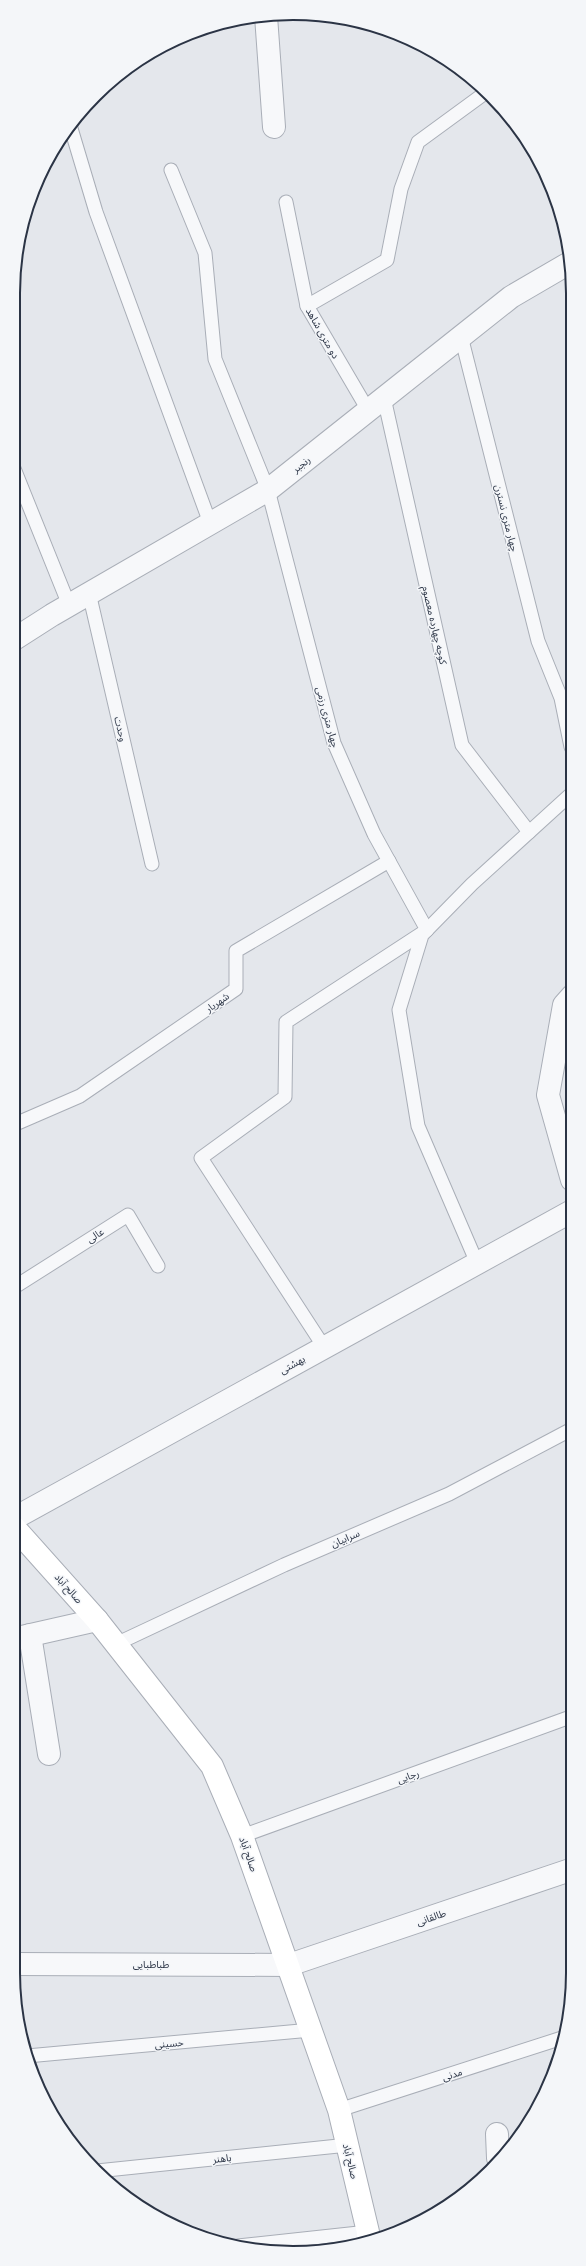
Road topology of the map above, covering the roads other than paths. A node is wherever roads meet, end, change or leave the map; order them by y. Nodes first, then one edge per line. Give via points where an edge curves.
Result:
1 (266, 21) edge
2 (481, 96) edge
3 (274, 127) dead end
4 (72, 132) edge
5 (171, 170) dead end
6 (286, 202) dead end
7 (564, 266) edge
8 (307, 306) junction
9 (461, 336) junction
10 (376, 404) junction
11 (20, 483) edge
12 (268, 490) junction
13 (210, 523) junction
14 (89, 593) junction
15 (69, 605) junction
16 (20, 636) edge
17 (566, 722) edge
18 (566, 799) edge
19 (529, 832) junction
20 (389, 861) junction
21 (152, 864) dead end
22 (427, 930) junction
23 (566, 1002) edge
24 (20, 1122) edge
25 (566, 1159) edge
26 (566, 1214) edge
27 (477, 1263) junction
28 (158, 1266) dead end
29 (20, 1284) edge
30 (324, 1347) junction
31 (566, 1432) edge
32 (20, 1515) edge
33 (20, 1534) edge
34 (97, 1620) junction
35 (22, 1637) edge
36 (116, 1644) junction
37 (566, 1719) edge
38 (48, 1754) dead end
39 (242, 1836) junction
40 (566, 1871) edge
41 (20, 1964) edge
42 (289, 1965) junction
43 (311, 2030) junction
44 (558, 2039) edge
45 (32, 2056) edge
46 (339, 2110) junction
47 (497, 2134) dead end
48 (348, 2145) junction
49 (498, 2153) edge
50 (105, 2170) edge
51 (368, 2236) edge
52 (362, 2237) edge
53 (262, 2244) edge

1 - 3 street
2 - 8 lane via 418,142 401,189 387,260
4 - 13 lane via 96,212
5 - 12 lane, چهار متری رزمی via 205,253 215,359
6 - 8 lane, دو متری شاهد
7 - 9 street, رنجبر via 511,297
8 - 10 lane, دو متری شاهد
9 - 10 street, رنجبر
9 - 17 lane, چهار متری نسترن via 538,641 561,698
10 - 12 street, رنجبر
10 - 19 lane, کوچه چهارده معصوم via 462,745
11 - 15 lane
12 - 13 street, رنجبر
12 - 20 lane, چهار متری رزمی via 334,743 374,834
13 - 14 street, رنجبر
14 - 15 street, رنجبر
14 - 21 lane, وحدت
15 - 16 street, رنجبر
18 - 19 lane
19 - 22 lane
20 - 22 lane, چهار متری رزمی
20 - 24 lane, شهریار via 236,951 236,989 80,1096
22 - 27 lane via 422,935 399,1010 418,1126
22 - 30 lane via 286,1022 284,1097 201,1158
23 - 25 street via 548,1095
26 - 27 street, بهشتی
27 - 30 street, بهشتی
28 - 29 lane, عالی via 128,1215
30 - 32 street, بهشتی
31 - 36 lane, سرابیان via 449,1494 284,1565
33 - 34 street, صالح آباد
34 - 35 street
34 - 36 street, صالح آباد
35 - 38 street
36 - 39 street, صالح آباد via 212,1766
37 - 39 lane, رجایی
39 - 42 street, صالح آباد
40 - 42 street, طالقانی
41 - 42 street, طباطبایی
42 - 43 street, صالح آباد
43 - 45 lane, حسینی
43 - 46 street, صالح آباد
44 - 46 lane, مدنی
46 - 48 street, صالح آباد
47 - 49 street
48 - 50 lane, باهنر
48 - 51 street, صالح آباد
52 - 53 lane

